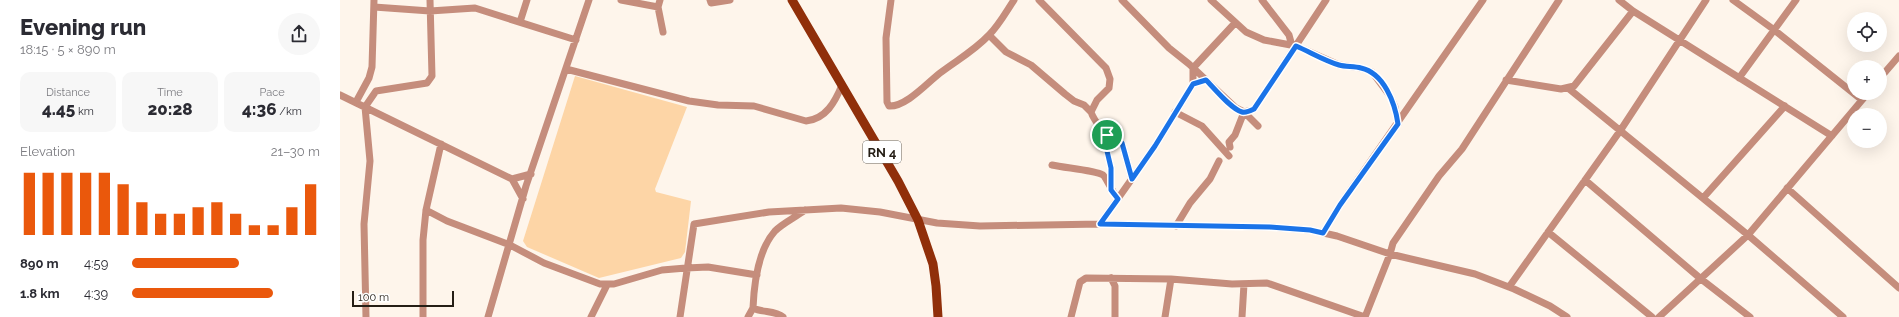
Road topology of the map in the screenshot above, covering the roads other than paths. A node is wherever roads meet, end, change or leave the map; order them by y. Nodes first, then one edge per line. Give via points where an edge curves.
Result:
1 (430, 0) edge
2 (475, 0) edge
3 (527, 0) edge
4 (589, 0) edge
5 (621, 0) edge
6 (710, 0) edge
7 (730, 0) edge
8 (792, 0) edge
9 (891, 0) edge
10 (1014, 0) edge
11 (1039, 0) edge
12 (1122, 0) edge
13 (1210, 0) edge
14 (1262, 0) edge
15 (1326, 0) edge
16 (1483, 0) edge
17 (1558, 0) edge
18 (1619, 0) edge
19 (1706, 0) edge
20 (1733, 0) edge
21 (1796, 0) edge
22 (659, 3) edge
23 (374, 4) edge
24 (475, 8) junction
25 (430, 11) junction
26 (1632, 11) junction
27 (520, 22) junction
28 (1235, 23) junction
29 (1773, 29) junction
30 (663, 32) dead end
31 (989, 35) junction
32 (576, 40) junction
33 (1680, 41) junction
34 (1294, 46) junction
35 (1899, 56) edge
36 (1193, 68) junction
37 (566, 69) junction
38 (1887, 70) edge
39 (1739, 78) junction
40 (1206, 80) junction
41 (1506, 80) junction
42 (1193, 84) junction
43 (842, 85) junction
44 (1568, 88) junction
45 (1847, 88) edge
46 (340, 95) edge
47 (1862, 100) edge
48 (356, 102) junction
49 (1785, 106) junction
50 (365, 107) junction
51 (1395, 107) junction
52 (1407, 110) junction
53 (1091, 112) junction
54 (1175, 112) junction
55 (1244, 112) junction
56 (1398, 124) junction
57 (1258, 126) dead end
58 (1620, 131) junction
59 (1107, 135) junction
60 (1832, 136) junction
61 (441, 144) junction
62 (1230, 147) dead end
63 (1229, 156) dead end
64 (1219, 161) dead end
65 (1052, 165) dead end
66 (531, 174) junction
67 (512, 179) junction
68 (1132, 179) junction
69 (1585, 180) junction
70 (1787, 188) junction
71 (1111, 190) junction
72 (1703, 198) junction
73 (523, 199) junction
74 (1118, 199) junction
75 (426, 210) junction
76 (806, 210) junction
77 (918, 220) junction
78 (1100, 224) junction
79 (1176, 226) junction
80 (1548, 232) junction
81 (1323, 233) junction
82 (1748, 235) junction
83 (510, 245) junction
84 (1390, 254) junction
85 (686, 268) junction
86 (756, 275) junction
87 (1111, 278) junction
88 (1171, 279) junction
89 (1701, 279) junction
90 (1244, 284) junction
91 (608, 285) junction
92 (1509, 287) junction
93 (1899, 288) edge
94 (753, 308) junction
95 (366, 317) edge
96 (423, 317) edge
97 (488, 317) edge
98 (591, 317) edge
99 (680, 317) edge
100 (748, 317) edge
101 (783, 317) edge
102 (938, 317) edge
103 (1071, 317) edge
104 (1115, 317) edge
105 (1165, 317) edge
106 (1242, 317) edge
107 (1365, 317) edge
108 (1567, 317) edge
109 (1652, 317) edge
110 (1659, 317) edge
111 (1750, 317) edge
112 (1843, 317) edge

1 - 25 street
2 - 24 street
3 - 27 street
4 - 32 street
5 - 22 street
6 - 7 street via 711,3
8 - 43 main road, RN 4
9 - 31 street via 886,38 889,106 895,106 920,90 972,52
10 - 31 street
11 - 53 street via 1109,73 1109,88 1096,100
12 - 36 street via 1169,48
13 - 28 street
14 - 34 street via 1289,35
15 - 34 street
16 - 52 street
17 - 41 street
18 - 26 street
19 - 33 street
20 - 29 street
21 - 29 street
22 - 30 street
23 - 25 street
23 - 48 street via 372,67
24 - 25 street
24 - 27 street
25 - 50 street via 430,81 376,91
26 - 33 street
26 - 44 street via 1574,86
27 - 32 street
28 - 34 street via 1246,32 1264,40
28 - 36 street
29 - 39 street
29 - 45 street
31 - 53 street via 1006,52 1031,65
32 - 37 street
33 - 39 street
33 - 58 street
34 - 51 street via 1338,65 1372,72
34 - 55 street via 1254,109
35 - 38 street
36 - 40 street
36 - 42 street
37 - 43 street via 670,98 718,106 754,106 806,121 814,120 831,106
37 - 66 street
39 - 49 street
40 - 42 street
40 - 55 street via 1236,108
41 - 44 street
41 - 84 street via 1462,149 1439,176 1393,243
42 - 54 street
43 - 77 main road, RN 4
44 - 58 street
46 - 48 street
47 - 60 street
48 - 50 street
49 - 60 street
49 - 72 street
50 - 61 street
50 - 95 street via 370,161 364,224
51 - 52 street
51 - 56 street
52 - 56 street
53 - 59 street via 1094,120
54 - 63 street via 1202,126
54 - 68 street
55 - 57 street
55 - 62 street via 1235,135 1229,142
56 - 81 street
58 - 69 street
58 - 72 street
59 - 68 street via 1113,135 1122,143
59 - 71 street via 1112,145 1107,151 1111,168
60 - 70 street
61 - 67 street
61 - 75 street
64 - 79 street via 1210,179 1190,203
65 - 71 street via 1104,175
66 - 67 street
66 - 73 street
67 - 73 street
68 - 74 street
69 - 80 street
69 - 89 street
70 - 82 street
70 - 93 street
71 - 74 street
72 - 82 street
73 - 83 street
74 - 78 street
75 - 83 street via 447,222
75 - 96 street via 423,240
76 - 77 street via 841,208 880,212
76 - 85 street via 769,212 694,224
76 - 86 street via 776,230 768,240
77 - 78 street via 980,226
77 - 102 main road, RN 4 via 933,264
78 - 79 street
79 - 81 street via 1270,227
80 - 92 street
80 - 109 street
81 - 84 street
82 - 89 street
82 - 112 street
83 - 91 street via 544,263
83 - 97 street
84 - 92 street via 1475,274
84 - 107 street
85 - 86 street via 708,267
85 - 91 street via 662,270
85 - 99 street
86 - 94 street
87 - 88 street
87 - 103 street via 1082,280
87 - 104 street via 1115,286
88 - 90 street
88 - 105 street
89 - 110 street
89 - 111 street
90 - 106 street
90 - 107 street via 1267,283
91 - 98 street
92 - 108 street
94 - 100 street
94 - 101 street via 778,313

